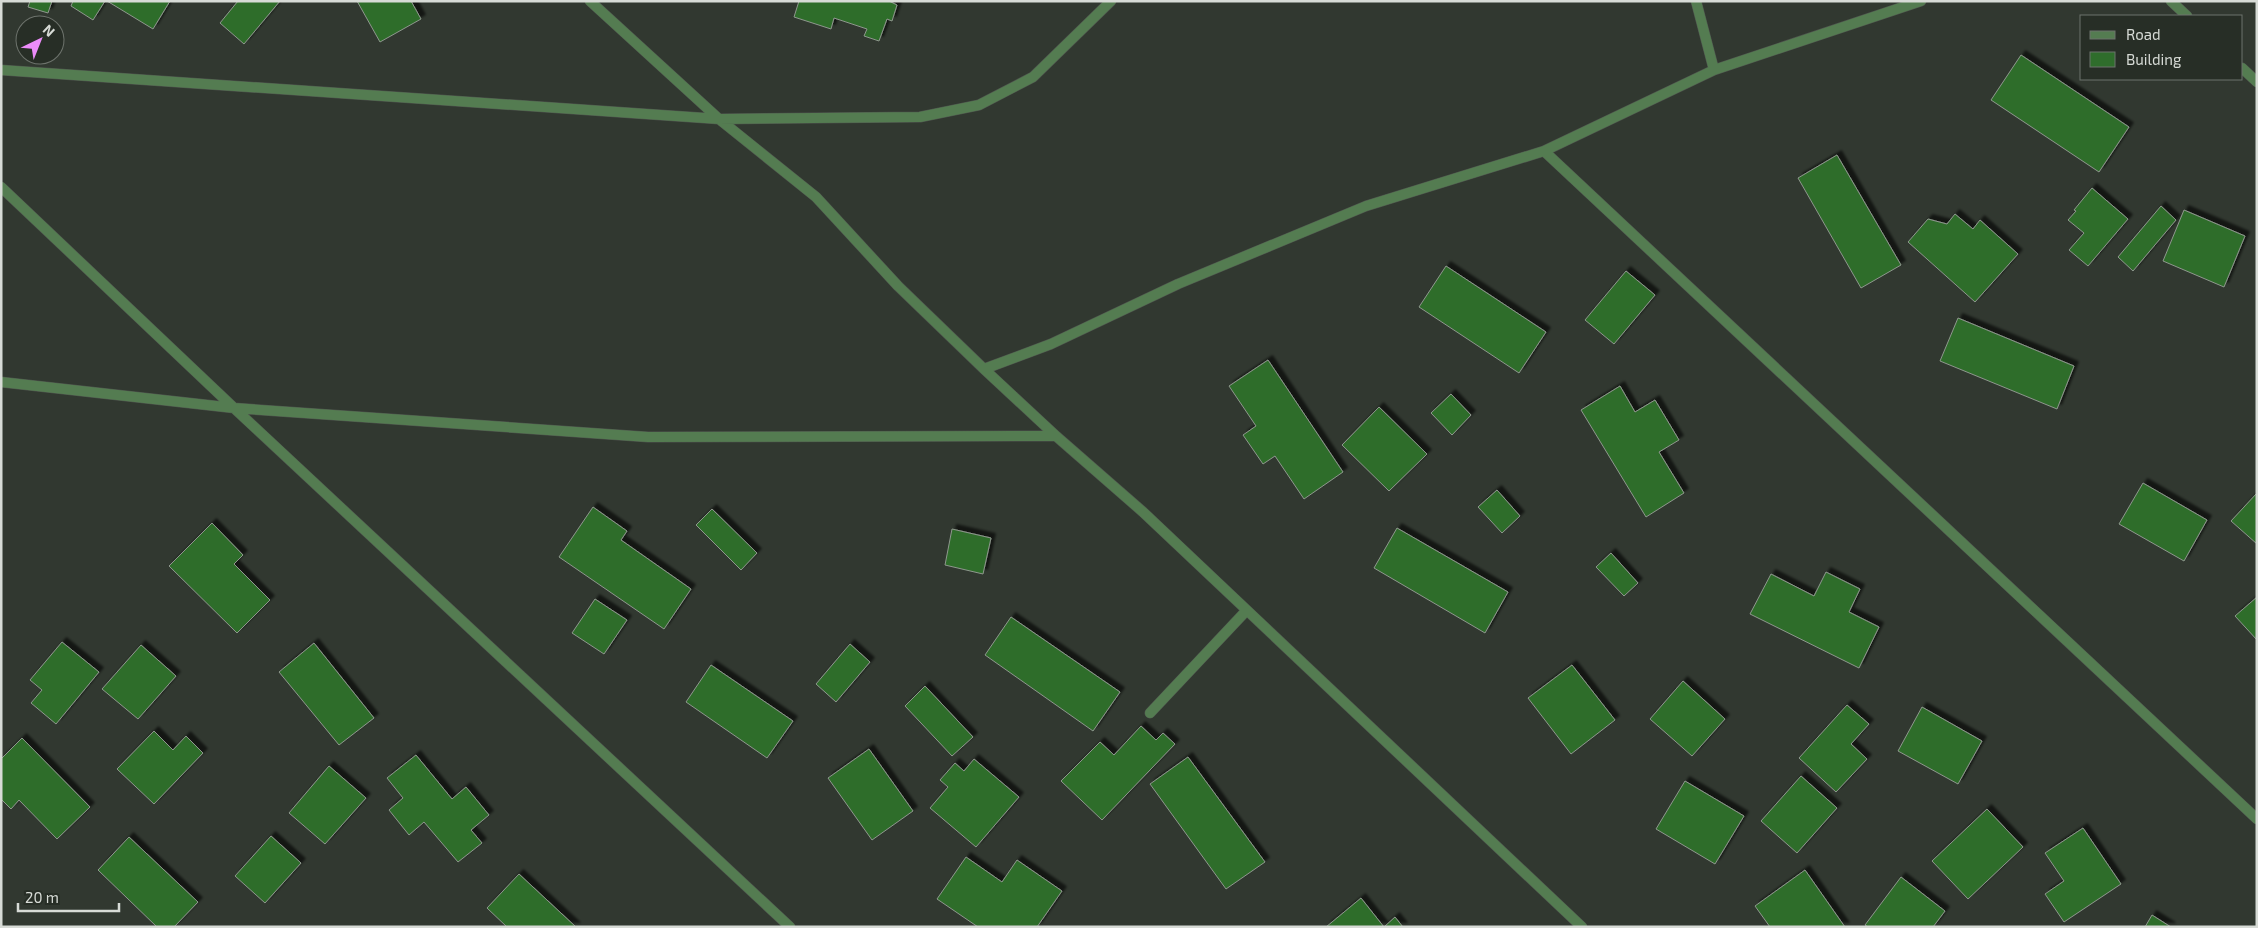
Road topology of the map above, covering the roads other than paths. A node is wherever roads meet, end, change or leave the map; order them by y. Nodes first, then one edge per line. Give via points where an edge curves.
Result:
1 (590, 1) edge
2 (1111, 1) edge
3 (1696, 1) edge
4 (1921, 1) edge
5 (2171, 1) edge
6 (2186, 15) edge
7 (2243, 69) edge
8 (1, 70) edge
9 (1714, 70) junction
10 (2257, 82) edge
11 (719, 119) junction
12 (1544, 150) junction
13 (1, 187) edge
14 (984, 369) junction
15 (1, 382) edge
16 (234, 408) junction
17 (1056, 436) junction
18 (1246, 611) junction
19 (1150, 713) dead end
20 (2257, 819) edge
21 (790, 927) edge
22 (1582, 927) edge

1 - 11 street
2 - 11 street via 1033,77 979,104 920,116
3 - 9 street
4 - 9 street
5 - 6 street
7 - 10 street
8 - 11 street
9 - 12 street
11 - 14 street via 816,197 898,286
12 - 14 street via 1366,206 1178,284 1051,344
12 - 20 street
13 - 16 street
14 - 17 street
15 - 16 street
16 - 17 street via 648,437
16 - 21 street
17 - 18 street via 1143,512
18 - 19 street
18 - 22 street

